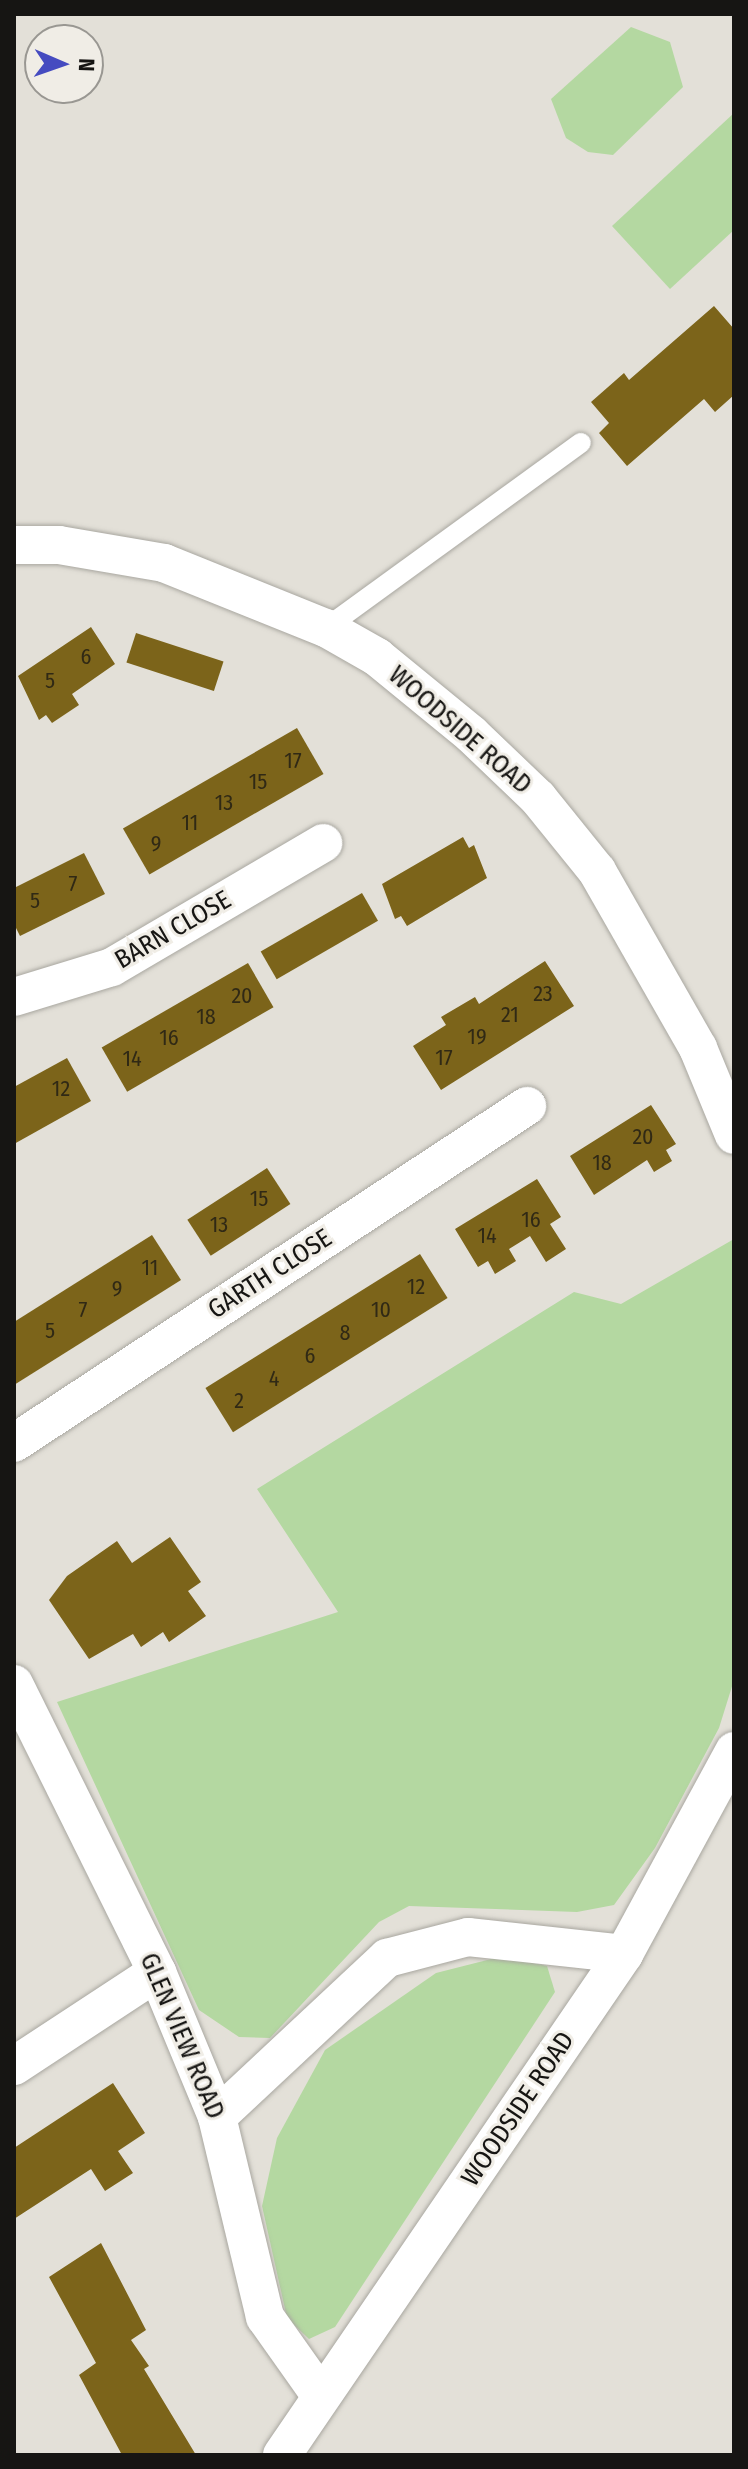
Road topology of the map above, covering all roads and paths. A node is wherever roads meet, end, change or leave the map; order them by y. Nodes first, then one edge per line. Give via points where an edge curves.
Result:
1 (581, 443) dead end
2 (14, 545) edge
3 (326, 628) junction
4 (323, 843) dead end
5 (14, 997) edge
6 (527, 1106) dead end
7 (734, 1135) edge
8 (14, 1443) edge
9 (14, 1684) edge
10 (734, 1751) edge
11 (624, 1954) junction
12 (157, 1972) junction
13 (14, 2066) edge
14 (217, 2117) junction
15 (321, 2396) junction
16 (282, 2455) edge

1 - 3 lane
2 - 3 street, WOODSIDE ROAD via 59,545 164,563
3 - 7 street, WOODSIDE ROAD via 377,657 471,734 538,798 597,871 698,1048
4 - 5 street, BARN CLOSE via 112,967
6 - 8 street, GARTH CLOSE
9 - 12 street, GLEN VIEW ROAD
10 - 11 street, WOODSIDE ROAD
11 - 14 street via 468,1937 387,1958
11 - 15 street, WOODSIDE ROAD
12 - 13 street
12 - 14 street, GLEN VIEW ROAD
14 - 15 street, GLEN VIEW ROAD via 265,2317
15 - 16 street, WOODSIDE ROAD

